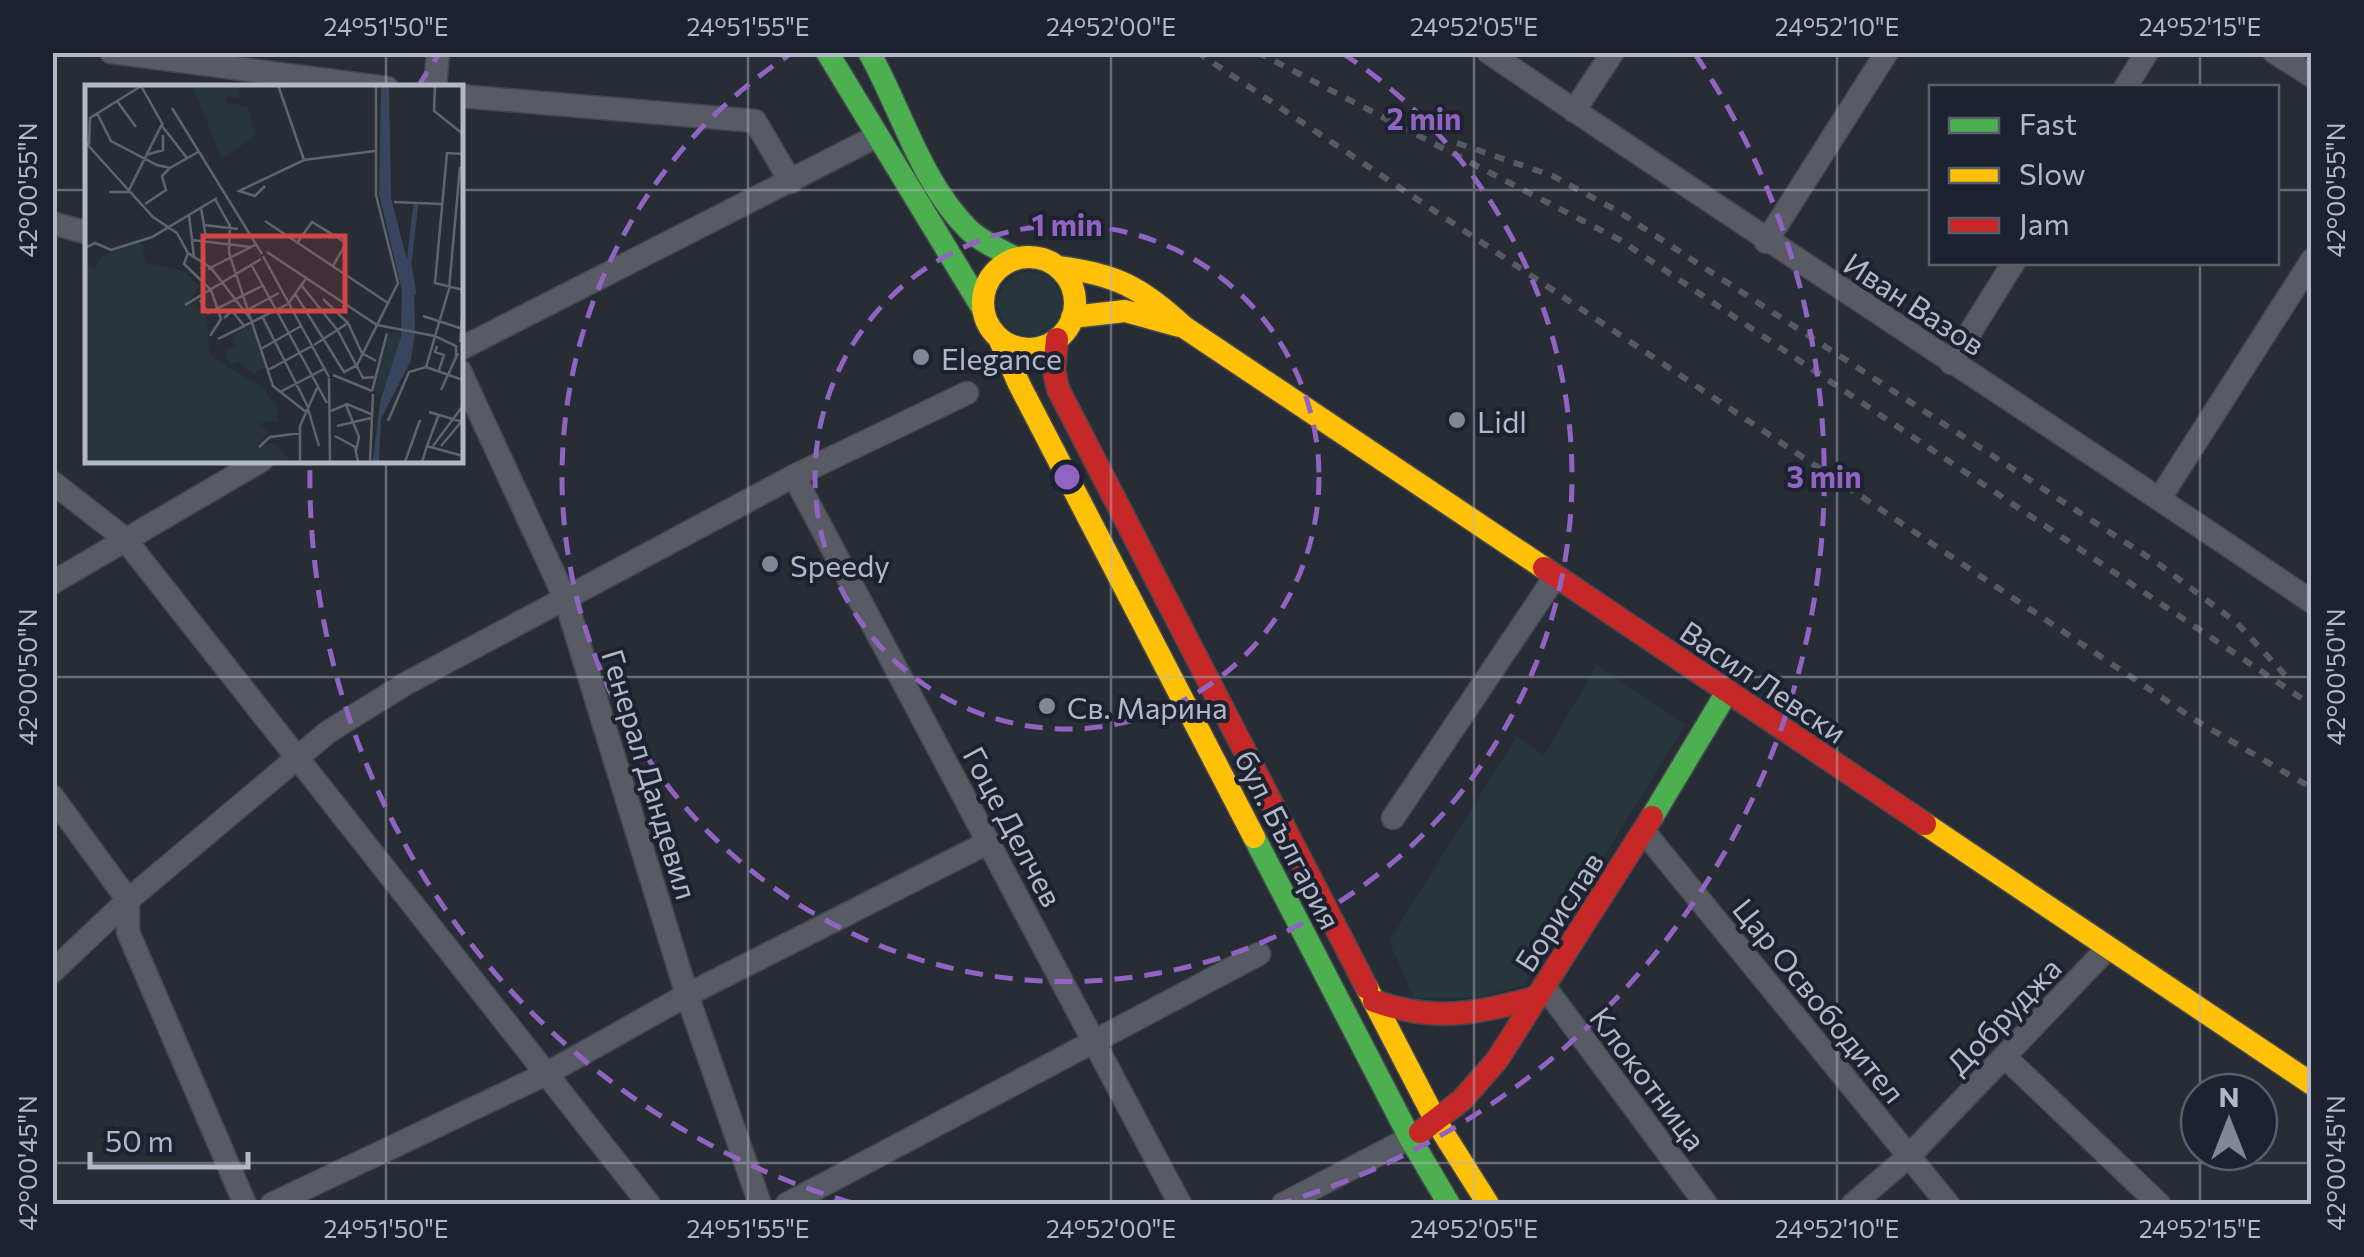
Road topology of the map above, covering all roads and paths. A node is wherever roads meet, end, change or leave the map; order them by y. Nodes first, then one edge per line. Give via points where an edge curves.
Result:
1 (111, 52) edge
2 (438, 52) edge
3 (827, 52) edge
4 (869, 52) edge
5 (1488, 52) edge
6 (1613, 52) edge
7 (1887, 52) edge
8 (2147, 52) edge
9 (2274, 52) edge
10 (2312, 76) edge
11 (364, 85) edge
12 (435, 85) edge
13 (2127, 85) edge
14 (462, 96) edge
15 (1574, 111) junction
16 (877, 136) junction
17 (790, 182) junction
18 (52, 222) edge
19 (85, 232) edge
20 (1766, 242) junction
21 (1016, 258) junction
22 (2312, 260) edge
23 (2012, 265) edge
24 (1058, 267) junction
25 (983, 308) junction
26 (1072, 316) junction
27 (1184, 328) junction
28 (999, 338) junction
29 (1057, 340) junction
30 (462, 348) edge
31 (1951, 362) junction
32 (462, 375) edge
33 (967, 393) dead end
34 (258, 462) edge
35 (794, 476) junction
36 (52, 482) edge
37 (2160, 498) junction
38 (124, 538) junction
39 (1555, 576) junction
40 (52, 582) edge
41 (565, 598) junction
42 (2312, 602) edge
43 (1727, 692) junction
44 (297, 760) junction
45 (52, 796) edge
46 (1394, 818) dead end
47 (1645, 832) junction
48 (989, 842) junction
49 (128, 900) junction
50 (2108, 948) junction
51 (1259, 954) dead end
52 (52, 972) edge
53 (1541, 992) junction
54 (688, 995) junction
55 (1374, 1001) junction
56 (1096, 1043) junction
57 (2005, 1057) junction
58 (546, 1074) junction
59 (2312, 1084) edge
60 (1438, 1123) junction
61 (1410, 1138) junction
62 (1909, 1156) junction
63 (245, 1204) edge
64 (272, 1204) edge
65 (650, 1204) edge
66 (760, 1204) edge
67 (787, 1204) edge
68 (1180, 1204) edge
69 (1283, 1204) edge
70 (1449, 1204) edge
71 (1488, 1204) edge
72 (1706, 1204) edge
73 (1853, 1204) edge
74 (1948, 1204) edge
75 (2158, 1204) edge

1 - 11 street
2 - 12 street
3 - 16 main road
4 - 21 main road via 956,214 977,236
5 - 15 street, Иван Вазов
6 - 15 street
7 - 20 street
8 - 13 street
9 - 10 street
14 - 17 street via 755,122
15 - 20 street, Иван Вазов
16 - 17 street
16 - 25 main road
17 - 30 street
18 - 19 street
20 - 31 street, Иван Вазов
21 - 24 main road via 1031,256
21 - 25 main road via 986,284
22 - 37 street
23 - 31 street
24 - 26 main road via 1073,290
24 - 27 main road, Васил Левски via 1127,280
25 - 28 main road
26 - 27 main road, Васил Левски via 1126,311
26 - 29 main road
27 - 39 main road, Васил Левски
28 - 29 main road via 1023,348
28 - 61 main road, бул. България
29 - 55 main road, бул. България via 1058,389
31 - 37 street, Иван Вазов
32 - 41 street, Генерал Дандевил
33 - 35 street
34 - 38 street
35 - 41 street
35 - 48 street, Гоце Делчев
36 - 38 street
37 - 42 street, Иван Вазов
38 - 40 street
38 - 44 street
39 - 43 main road, Васил Левски
39 - 46 street
41 - 44 street via 407,683 328,732
41 - 54 street, Генерал Дандевил
43 - 47 main road, Борислав
43 - 50 main road, Васил Левски
44 - 49 street
44 - 58 street
45 - 49 street
47 - 53 main road, Борислав
47 - 62 street, Цар Освободител
48 - 54 street
48 - 56 street, Гоце Делчев
49 - 52 street
49 - 63 street via 128,932
50 - 57 street, Добруджа
50 - 59 main road, Васил Левски
51 - 56 street
53 - 55 main road via 1452,1016 1404,1013
53 - 60 main road, Борислав via 1476,1088
53 - 72 street, Клокотница
54 - 58 street
54 - 66 street, Генерал Дандевил
55 - 60 main road, бул. България
56 - 67 street
56 - 68 street, Гоце Делчев
57 - 62 street, Добруджа
57 - 75 street
58 - 64 street
58 - 65 street
60 - 61 main road, Борислав
60 - 71 main road, бул. България
61 - 69 street
61 - 70 main road, бул. България
62 - 73 street, Добруджа
62 - 74 street, Цар Освободител

